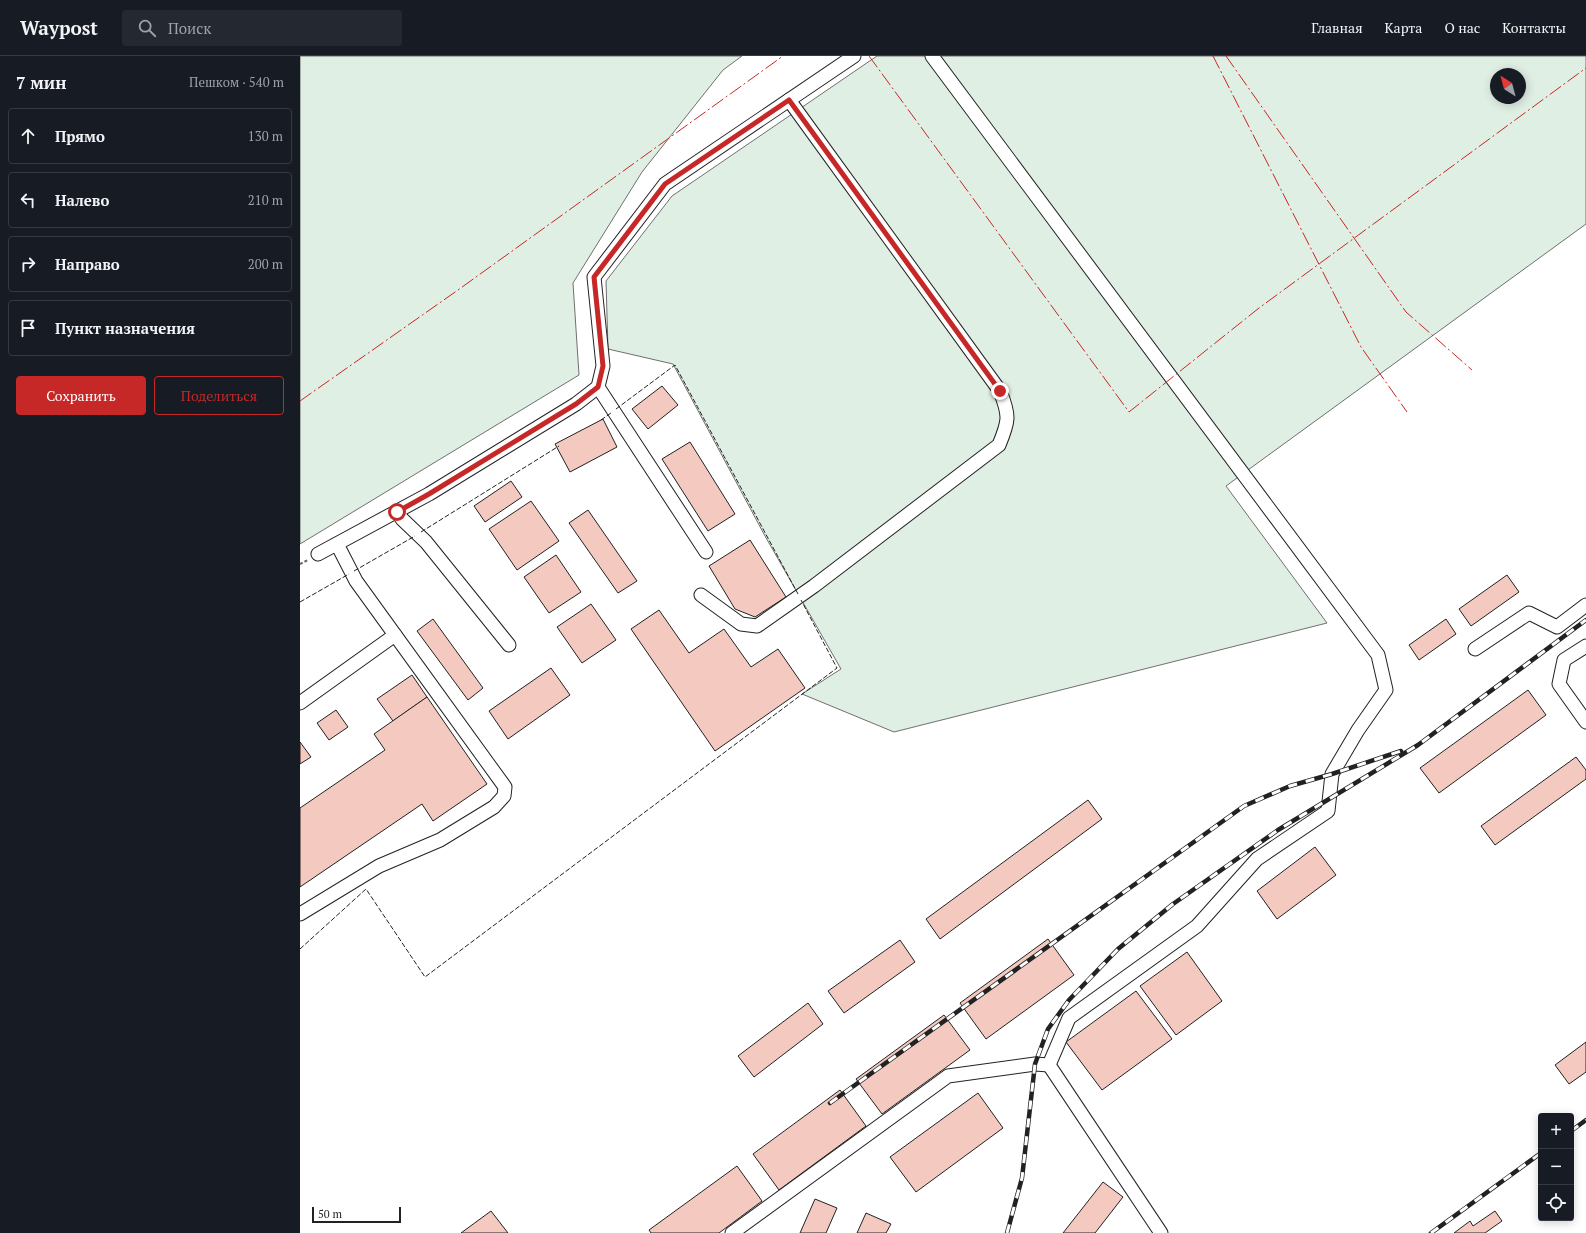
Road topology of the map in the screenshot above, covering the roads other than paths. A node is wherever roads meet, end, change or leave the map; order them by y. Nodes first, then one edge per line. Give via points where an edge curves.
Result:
1 (854, 56) edge
2 (932, 56) edge
3 (789, 100) junction
4 (598, 387) junction
5 (397, 512) junction
6 (337, 544) junction
7 (706, 552) dead end
8 (318, 554) dead end
9 (701, 595) dead end
10 (1586, 605) edge
11 (395, 635) junction
12 (508, 645) dead end
13 (1586, 646) edge
14 (1475, 650) dead end
15 (300, 703) edge
16 (1586, 722) edge
17 (300, 914) edge
18 (1050, 1064) junction
19 (732, 1233) edge
20 (1161, 1233) edge

1 - 3 street
2 - 18 street via 1378,655 1386,690 1332,774 1328,811 1257,859 1197,926 1069,1018
3 - 4 street via 665,184 594,277 603,366
3 - 9 street via 1000,391 1006,406 1008,425 999,445 814,586 757,626 741,624
4 - 5 street via 576,404
4 - 7 street
5 - 6 street
5 - 12 street via 426,542
6 - 8 street
6 - 11 street via 356,581
10 - 14 street via 1557,627 1529,613
11 - 15 street
11 - 17 street via 505,787 504,796 494,807 440,840 379,866
13 - 16 street via 1564,660 1559,684
18 - 19 street via 948,1076
18 - 20 street

